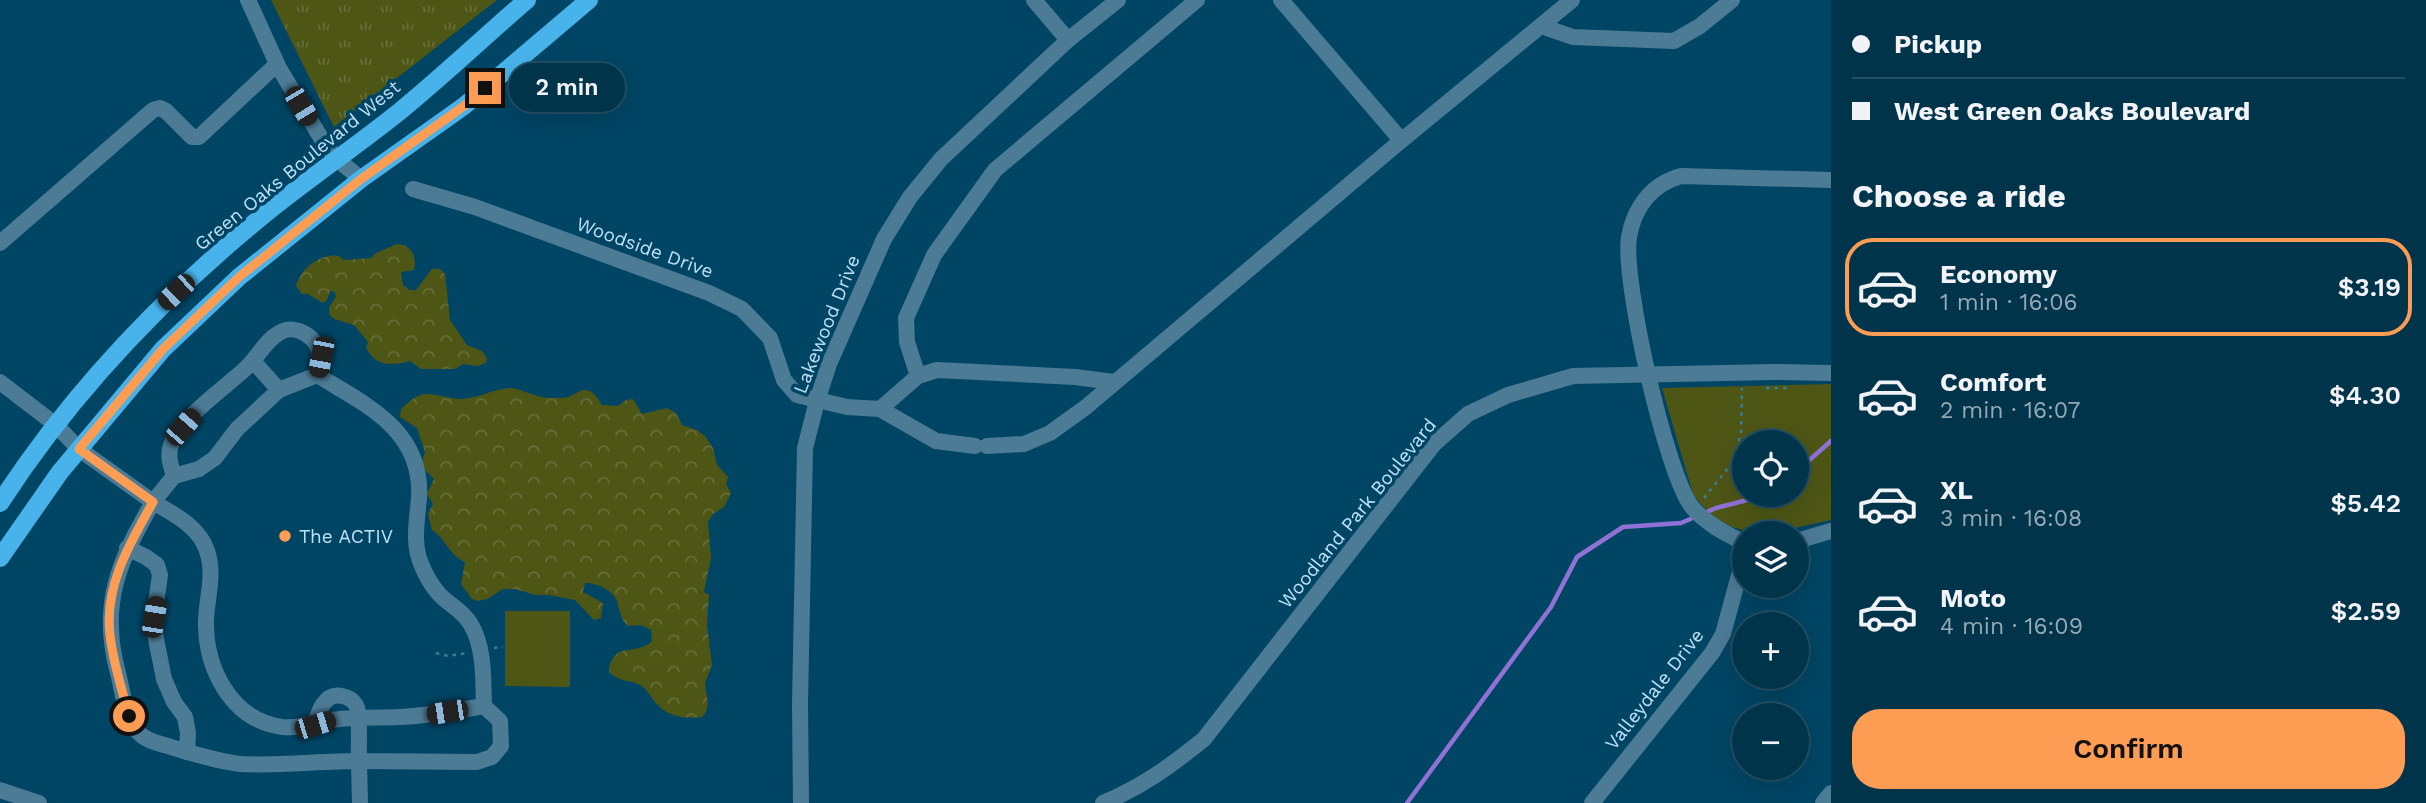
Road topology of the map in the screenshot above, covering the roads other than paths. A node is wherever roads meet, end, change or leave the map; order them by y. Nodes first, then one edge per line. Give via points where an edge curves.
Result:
1 (248, 0) edge
2 (527, 0) edge
3 (589, 0) edge
4 (1034, 0) edge
5 (1118, 0) edge
6 (1197, 0) edge
7 (1281, 0) edge
8 (1572, 0) edge
9 (1732, 0) edge
10 (1541, 26) junction
11 (1068, 40) junction
12 (277, 64) junction
13 (1401, 141) junction
14 (337, 159) junction
15 (361, 179) junction
16 (1831, 180) edge
17 (413, 189) dead end
18 (0, 243) edge
19 (253, 361) junction
20 (1831, 373) edge
21 (1648, 374) junction
22 (317, 375) junction
23 (918, 376) junction
24 (0, 382) edge
25 (1114, 382) junction
26 (279, 390) junction
27 (817, 401) junction
28 (880, 409) junction
29 (56, 425) junction
30 (79, 449) junction
31 (174, 476) junction
32 (153, 502) junction
33 (0, 503) edge
34 (1831, 531) edge
35 (1809, 534) edge
36 (1732, 535) edge
37 (127, 548) junction
38 (0, 558) edge
39 (1733, 598) edge
40 (484, 706) junction
41 (357, 718) junction
42 (315, 725) junction
43 (187, 752) junction
44 (359, 761) junction
45 (0, 790) edge
46 (1831, 793) edge
47 (39, 803) edge
48 (359, 803) edge
49 (801, 803) edge
50 (1103, 803) edge
51 (1592, 803) edge
52 (1823, 803) edge

1 - 12 street
2 - 14 main road, Green Oaks Boulevard West via 400,111
3 - 15 main road via 464,106
4 - 11 street
5 - 11 street, Lakewood Drive
6 - 23 street via 995,170 934,255 906,318 907,342
7 - 13 street
8 - 10 street
9 - 10 street via 1674,41 1573,37
10 - 13 street
11 - 27 street, Lakewood Drive via 941,159 910,197 884,239
12 - 14 street
12 - 18 street via 199,137 192,137 166,111 153,110
13 - 25 street
14 - 15 street
14 - 29 main road, Green Oaks Boulevard West via 252,225 145,321
15 - 30 main road via 239,277 173,340
16 - 21 street via 1681,176 1650,191 1633,224 1627,254
17 - 27 street, Woodside Drive via 475,207 743,309 769,338 784,380 797,395
19 - 22 street via 281,331 293,329 308,334 316,343 321,357
19 - 26 street
19 - 31 street via 204,403 171,443
20 - 21 street, Woodland Park Boulevard
21 - 36 street via 1678,484 1693,508
21 - 50 street, Woodland Park Boulevard via 1573,376 1508,395 1468,414 1434,444 1204,739 1132,791
22 - 26 street
22 - 40 street via 384,416 414,457 421,564 439,594 470,623 481,658
23 - 25 street via 937,370
23 - 28 street
24 - 29 street
25 - 28 street via 1050,433 1024,444 936,441
26 - 31 street via 237,429 215,458 199,469
27 - 28 street, Woodside Drive
27 - 49 street, Lakewood Drive via 805,448
29 - 30 street
29 - 33 main road, Green Oaks Boulevard West
30 - 32 street
30 - 38 main road
31 - 32 street
32 - 37 street
32 - 42 street via 181,518 206,548 210,594 206,620 213,664 224,689 255,718 280,726
34 - 35 street
37 - 43 street via 146,556 157,565 160,575 156,639 164,680 185,717
37 - 43 street via 110,602 109,633 129,716 139,734
39 - 51 street, Valleydale Drive via 1723,634 1712,653
40 - 41 street via 407,717
40 - 44 street via 500,721 501,747 492,757 477,762
41 - 42 street
41 - 42 street via 356,705 335,695 326,700
41 - 44 street
43 - 44 street via 240,764
44 - 48 street
45 - 47 street
46 - 52 street

